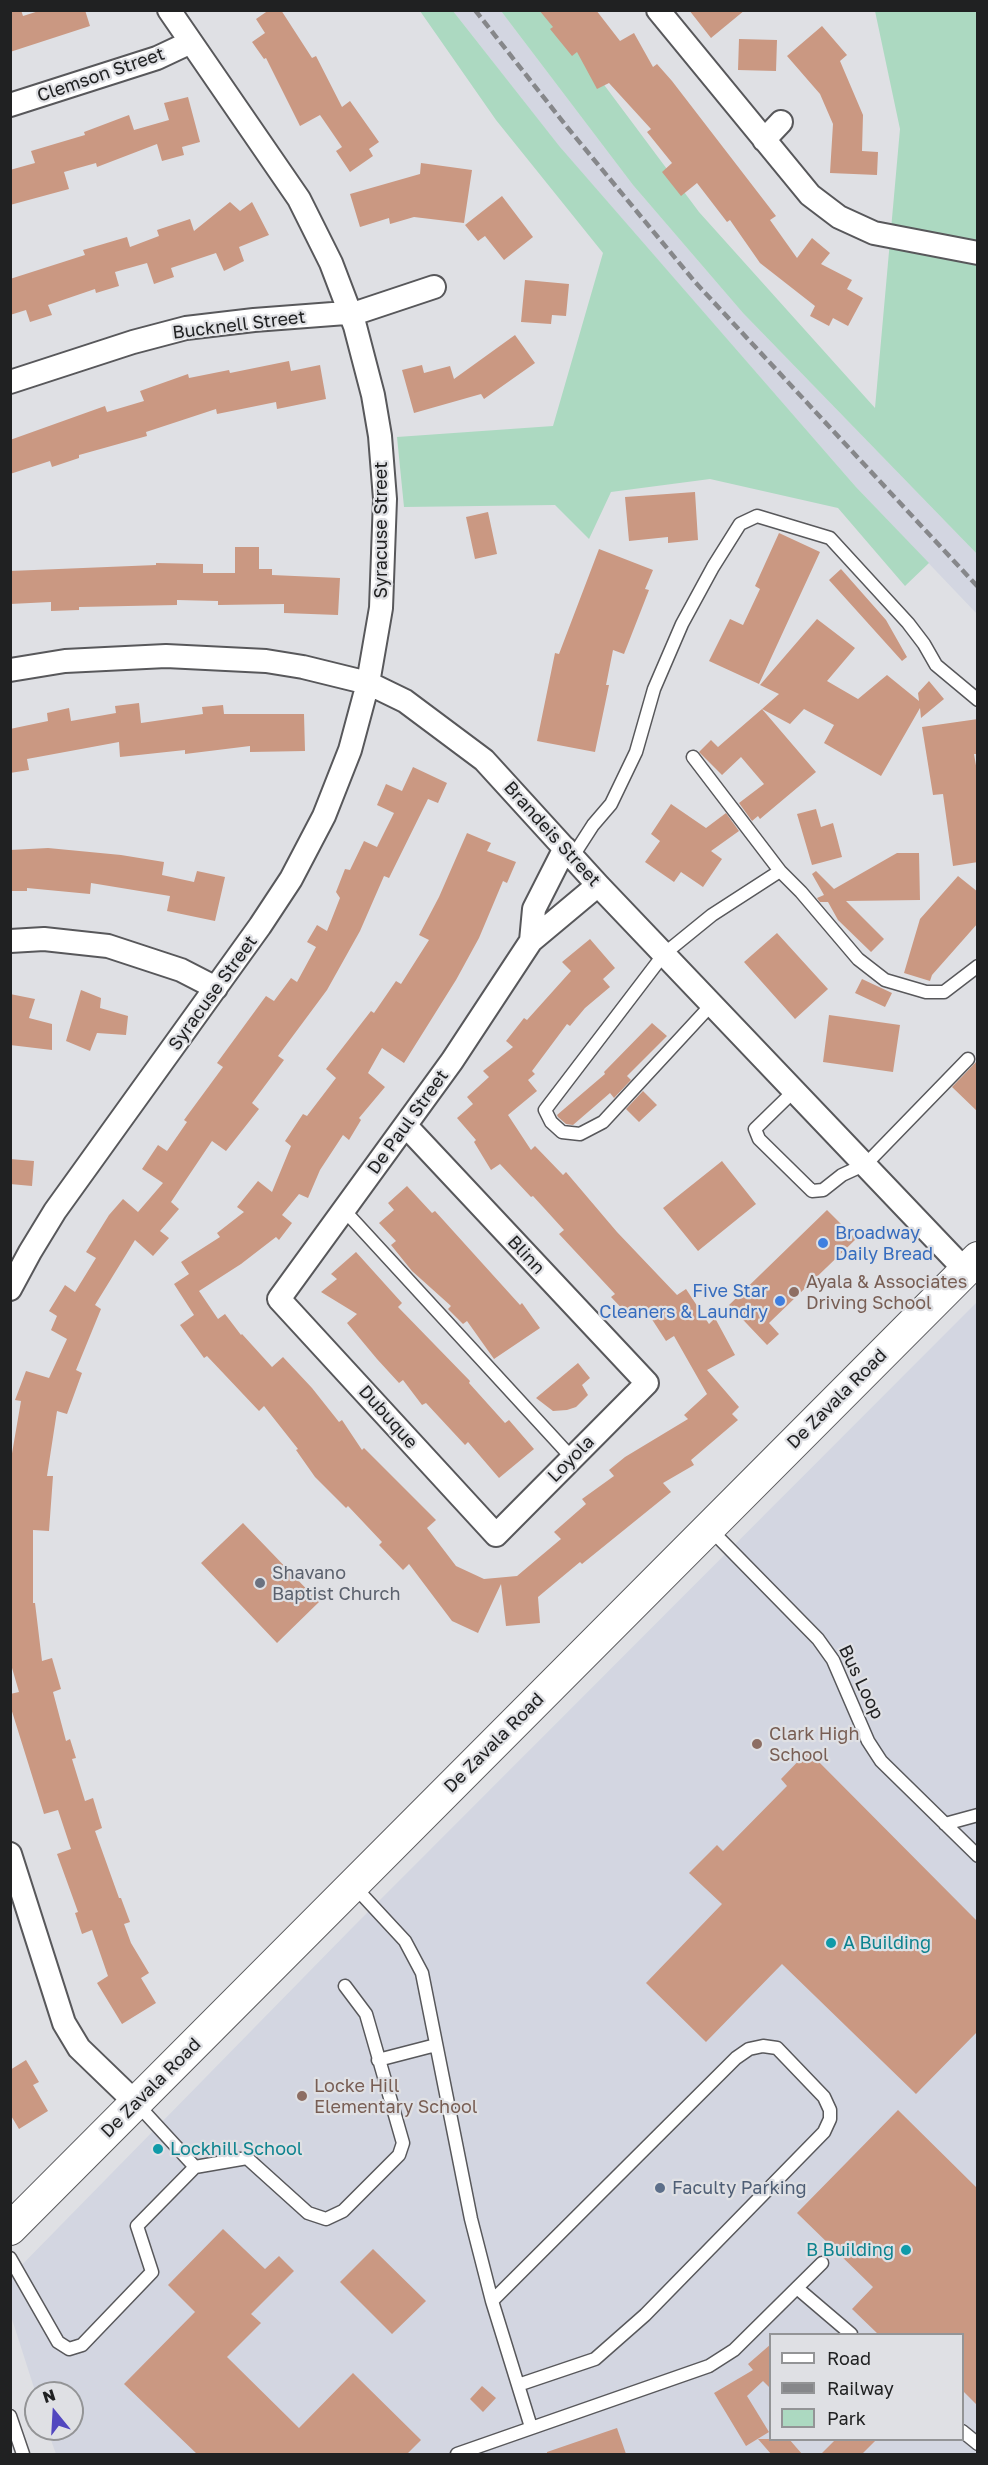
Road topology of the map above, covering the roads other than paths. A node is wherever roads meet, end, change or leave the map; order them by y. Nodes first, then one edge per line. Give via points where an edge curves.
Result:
1 (169, 10) edge
2 (658, 10) edge
3 (191, 42) junction
4 (10, 105) edge
5 (782, 122) dead end
6 (764, 140) junction
7 (970, 252) edge
8 (434, 287) dead end
9 (350, 313) junction
10 (10, 382) edge
11 (10, 670) edge
12 (368, 683) junction
13 (978, 699) edge
14 (693, 757) dead end
15 (569, 852) junction
16 (780, 872) junction
17 (598, 885) junction
18 (10, 941) edge
19 (531, 941) junction
20 (664, 954) junction
21 (978, 966) edge
22 (216, 988) junction
23 (712, 1004) junction
24 (968, 1059) dead end
25 (795, 1090) junction
26 (406, 1126) junction
27 (866, 1164) junction
28 (344, 1210) junction
29 (20, 1248) edge
30 (971, 1268) edge
31 (10, 1289) edge
32 (279, 1299) joint
33 (647, 1383) joint
34 (572, 1458) junction
35 (708, 1527) junction
36 (496, 1535) joint
37 (978, 1815) edge
38 (945, 1824) junction
39 (10, 1854) edge
40 (978, 1856) edge
41 (353, 1885) junction
42 (345, 1986) dead end
43 (436, 2045) junction
44 (378, 2060) junction
45 (136, 2103) junction
46 (195, 2167) junction
47 (10, 2229) edge
48 (10, 2258) edge
49 (822, 2263) dead end
50 (797, 2288) junction
51 (492, 2301) junction
52 (850, 2333) edge
53 (518, 2385) junction
54 (10, 2416) edge
55 (531, 2427) junction
56 (964, 2432) edge
57 (978, 2444) edge
58 (478, 2450) edge
59 (23, 2454) edge
60 (457, 2454) edge

1 - 3 street, Syracuse Street
2 - 6 street
3 - 4 street, Clemson Street via 157,58
3 - 9 street, Syracuse Street via 300,199
5 - 6 street
6 - 7 street via 810,195 838,217 874,233
8 - 9 street, Bucknell Street
9 - 10 street, Bucknell Street via 186,328
9 - 12 street, Syracuse Street via 373,395 385,499 381,608
11 - 12 street, Brandeis Street via 65,661 166,656 266,661
12 - 15 street, Brandeis Street via 405,701 484,760
12 - 22 street, Syracuse Street via 350,750 324,816 291,879
13 - 15 lane via 936,665 908,623 830,538 758,516 740,524 713,567 682,624 654,689 636,752 611,804
14 - 16 lane
15 - 17 street, Brandeis Street
15 - 19 street, De Paul Street via 534,909
16 - 20 lane via 712,915
16 - 21 lane via 858,959 885,980 926,992 944,992
17 - 19 street, De Paul Street
17 - 20 street, Brandeis Street
18 - 22 street via 44,939 108,946 181,970
19 - 26 street, De Paul Street
20 - 23 street, Brandeis Street
20 - 23 lane via 545,1110 551,1122 562,1132 580,1134 603,1122
22 - 29 street, Syracuse Street via 56,1211
23 - 25 street, Brandeis Street
24 - 27 lane
25 - 27 street, Brandeis Street
25 - 27 lane via 755,1129 759,1139 812,1191 823,1190 842,1175
26 - 28 street, De Paul Street
26 - 33 street, Blinn
27 - 30 street, Brandeis Street
28 - 32 street, De Paul Street
28 - 34 lane
29 - 31 street, Syracuse Street
30 - 35 main road, De Zavala Road
32 - 36 street, Dubuque
33 - 34 street, Loyola
34 - 36 street, Loyola
35 - 38 lane, Bus Loop via 818,1640 839,1670 868,1741 881,1761
35 - 41 main road, De Zavala Road
37 - 38 lane
38 - 40 lane, Bus Loop
39 - 45 street via 64,2023 79,2048
41 - 43 lane via 405,1941 422,1973
41 - 45 main road, De Zavala Road
42 - 44 lane via 366,2014
43 - 44 lane
43 - 51 lane
44 - 46 lane via 403,2143 399,2155 343,2211 326,2219 308,2213 247,2158
45 - 46 lane
45 - 47 main road, De Zavala Road
46 - 48 lane via 137,2226 152,2272 82,2345 69,2349 58,2342
49 - 50 lane
50 - 52 lane
50 - 55 lane via 734,2350 709,2366
51 - 53 lane
51 - 53 lane via 749,2049 777,2048 824,2097 830,2119 824,2132 645,2315 596,2359
53 - 55 lane
54 - 59 lane
55 - 58 lane
56 - 57 lane
58 - 60 lane

